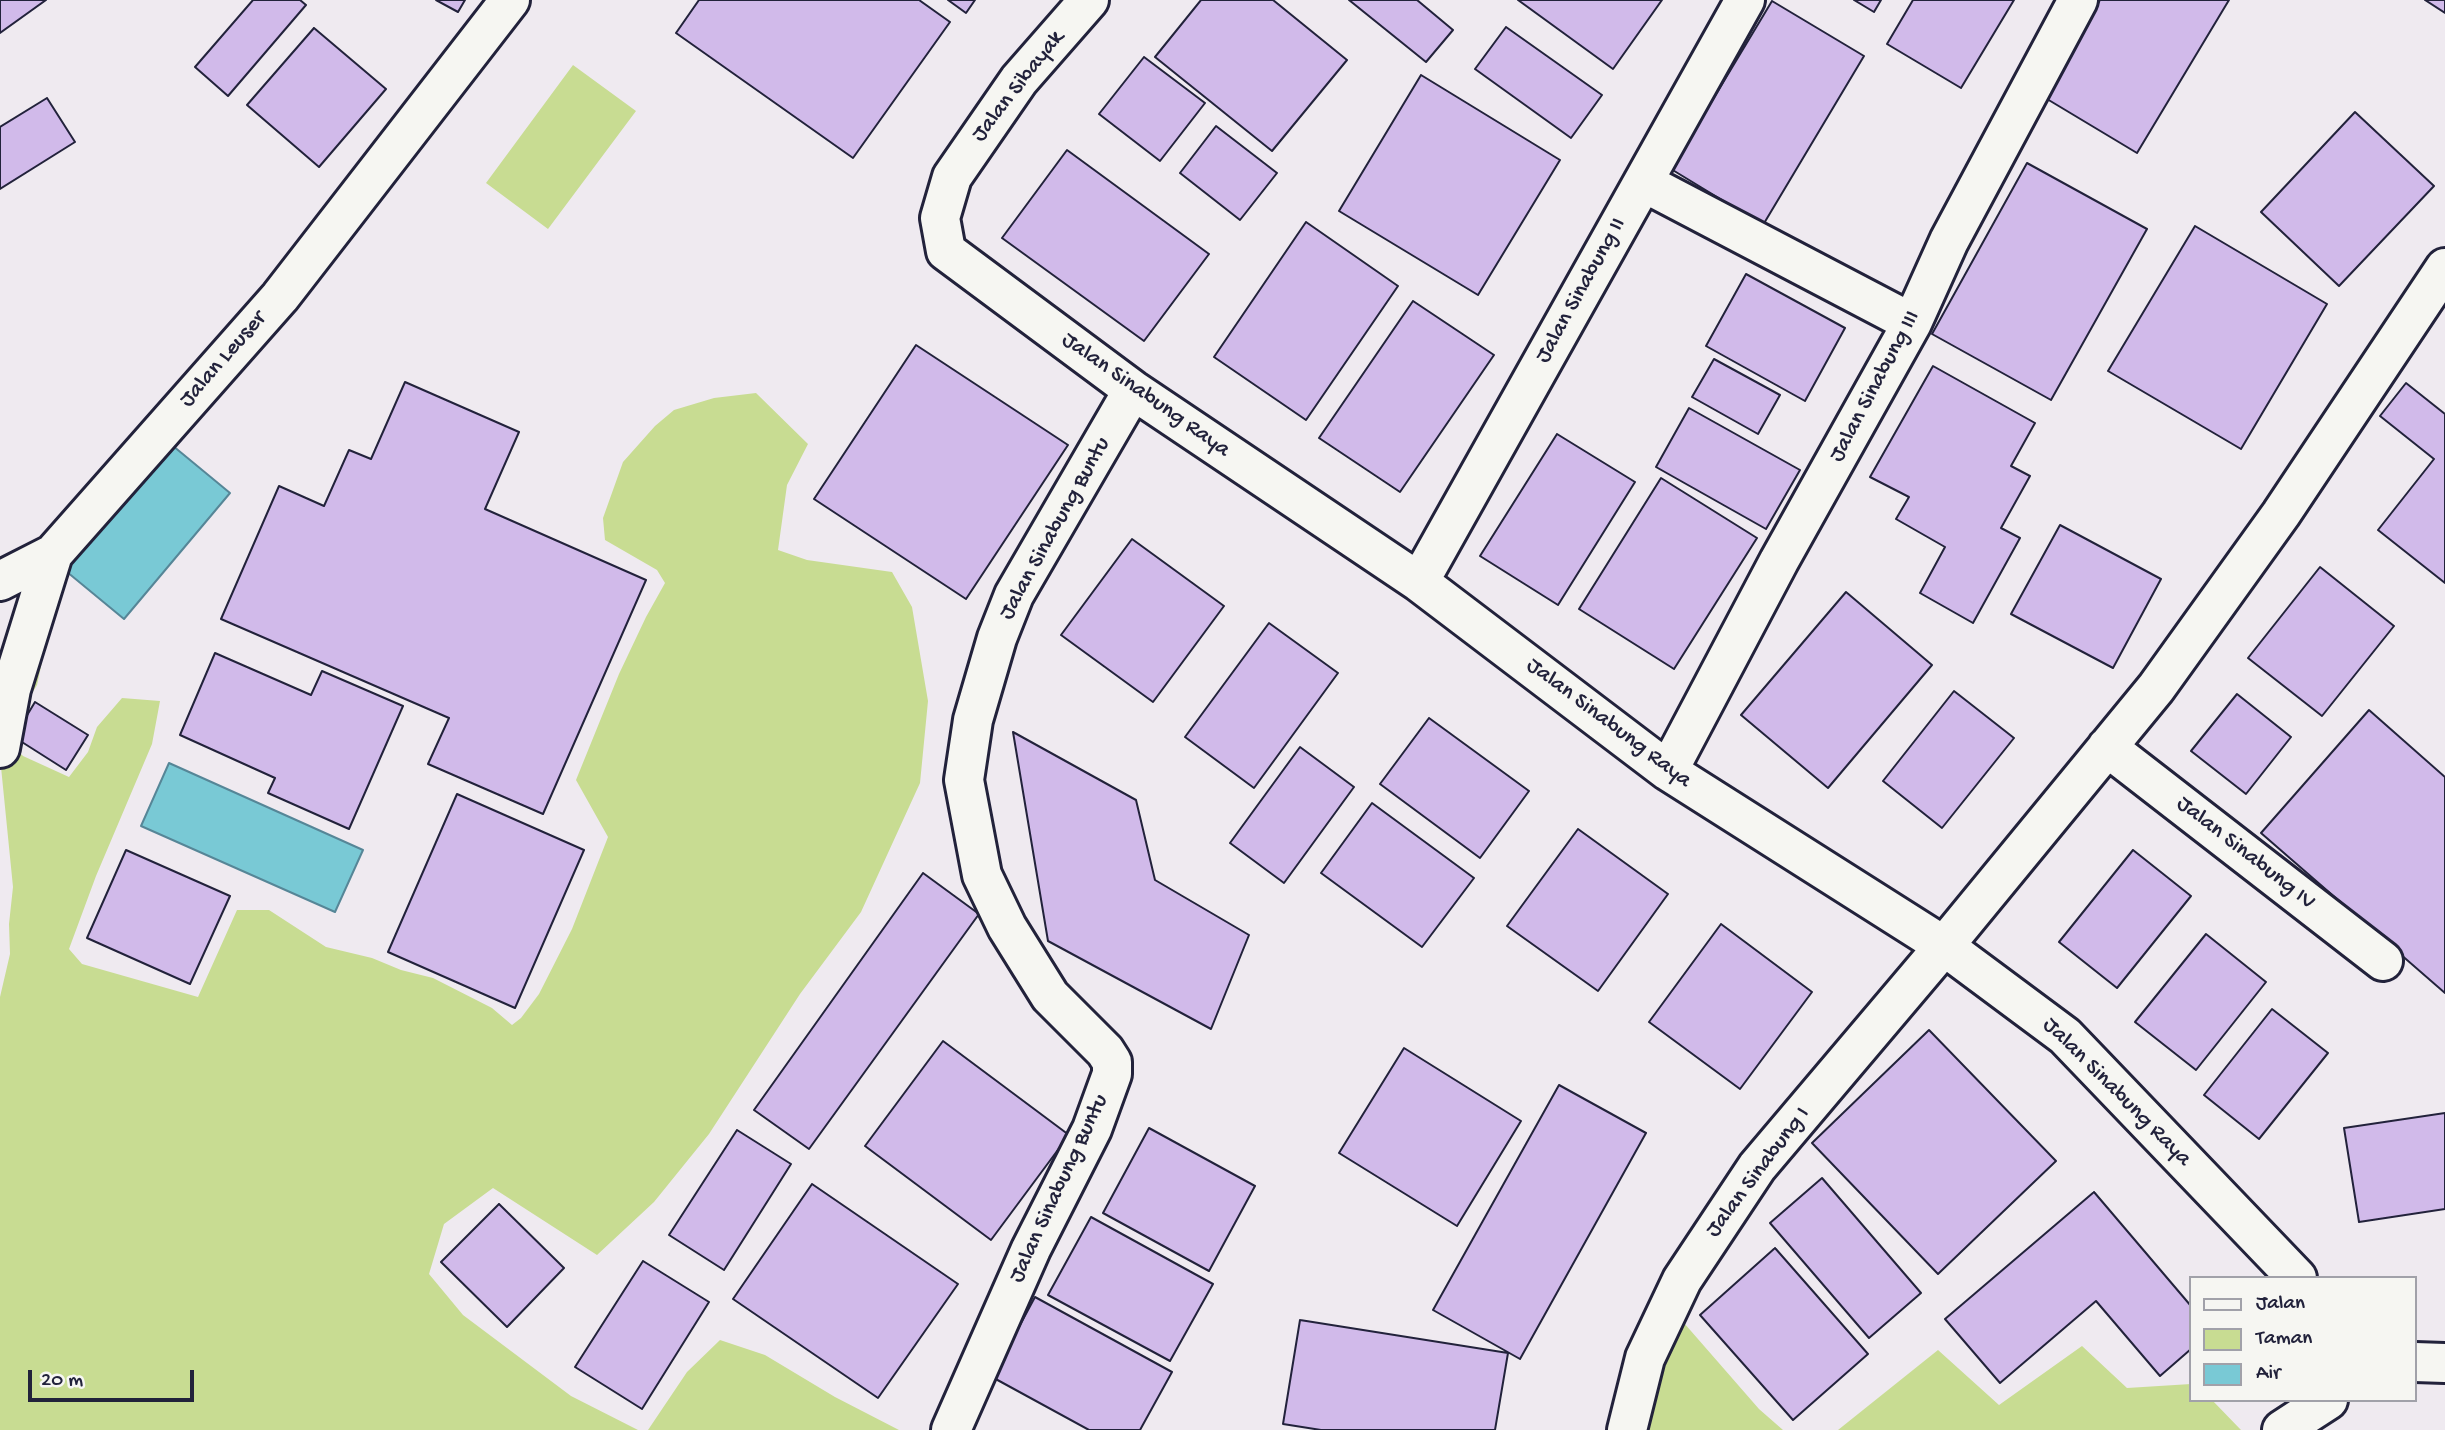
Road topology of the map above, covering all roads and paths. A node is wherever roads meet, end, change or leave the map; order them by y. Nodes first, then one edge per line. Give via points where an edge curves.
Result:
1 (510, 0) edge
2 (1089, 0) edge
3 (1745, 0) edge
4 (2078, 0) edge
5 (951, 177) joint
6 (1643, 182) junction
7 (2445, 268) edge
8 (1912, 323) junction
9 (1133, 390) junction
10 (53, 554) junction
11 (0, 581) edge
12 (1419, 582) junction
13 (2107, 747) junction
14 (0, 748) edge
15 (1668, 771) junction
16 (1944, 946) junction
17 (2383, 961) dead end
18 (2295, 1276) edge
19 (2417, 1362) edge
20 (2445, 1363) edge
21 (2325, 1402) edge
22 (951, 1430) edge
23 (1627, 1430) edge
24 (2282, 1430) edge

1 - 10 street, Jalan Leuser via 280,297
2 - 5 street, Jalan Sibayak via 1019,80
3 - 6 street, Jalan Sinabung II
4 - 8 street, Jalan Sinabung III via 1949,241
5 - 9 street, Jalan Sinabung Raya via 940,218 946,251
6 - 8 street
6 - 12 street, Jalan Sinabung II
7 - 13 street via 2281,514 2157,688
8 - 15 street, Jalan Sinabung III
9 - 12 street, Jalan Sinabung Raya
9 - 22 street, Jalan Sinabung Buntu via 1014,594 973,720 964,780 982,876 1049,996 1105,1051 1112,1074 1092,1129 1031,1249
10 - 11 street
10 - 14 street, Jalan Leuser via 10,688
12 - 15 street, Jalan Sinabung Raya
13 - 16 street
13 - 17 street, Jalan Sinabung IV
15 - 16 street, Jalan Sinabung Raya
16 - 18 street, Jalan Sinabung Raya via 2065,1036
16 - 23 street, Jalan Sinabung I via 1757,1167 1714,1230 1682,1280 1645,1358
19 - 20 street
21 - 24 street

